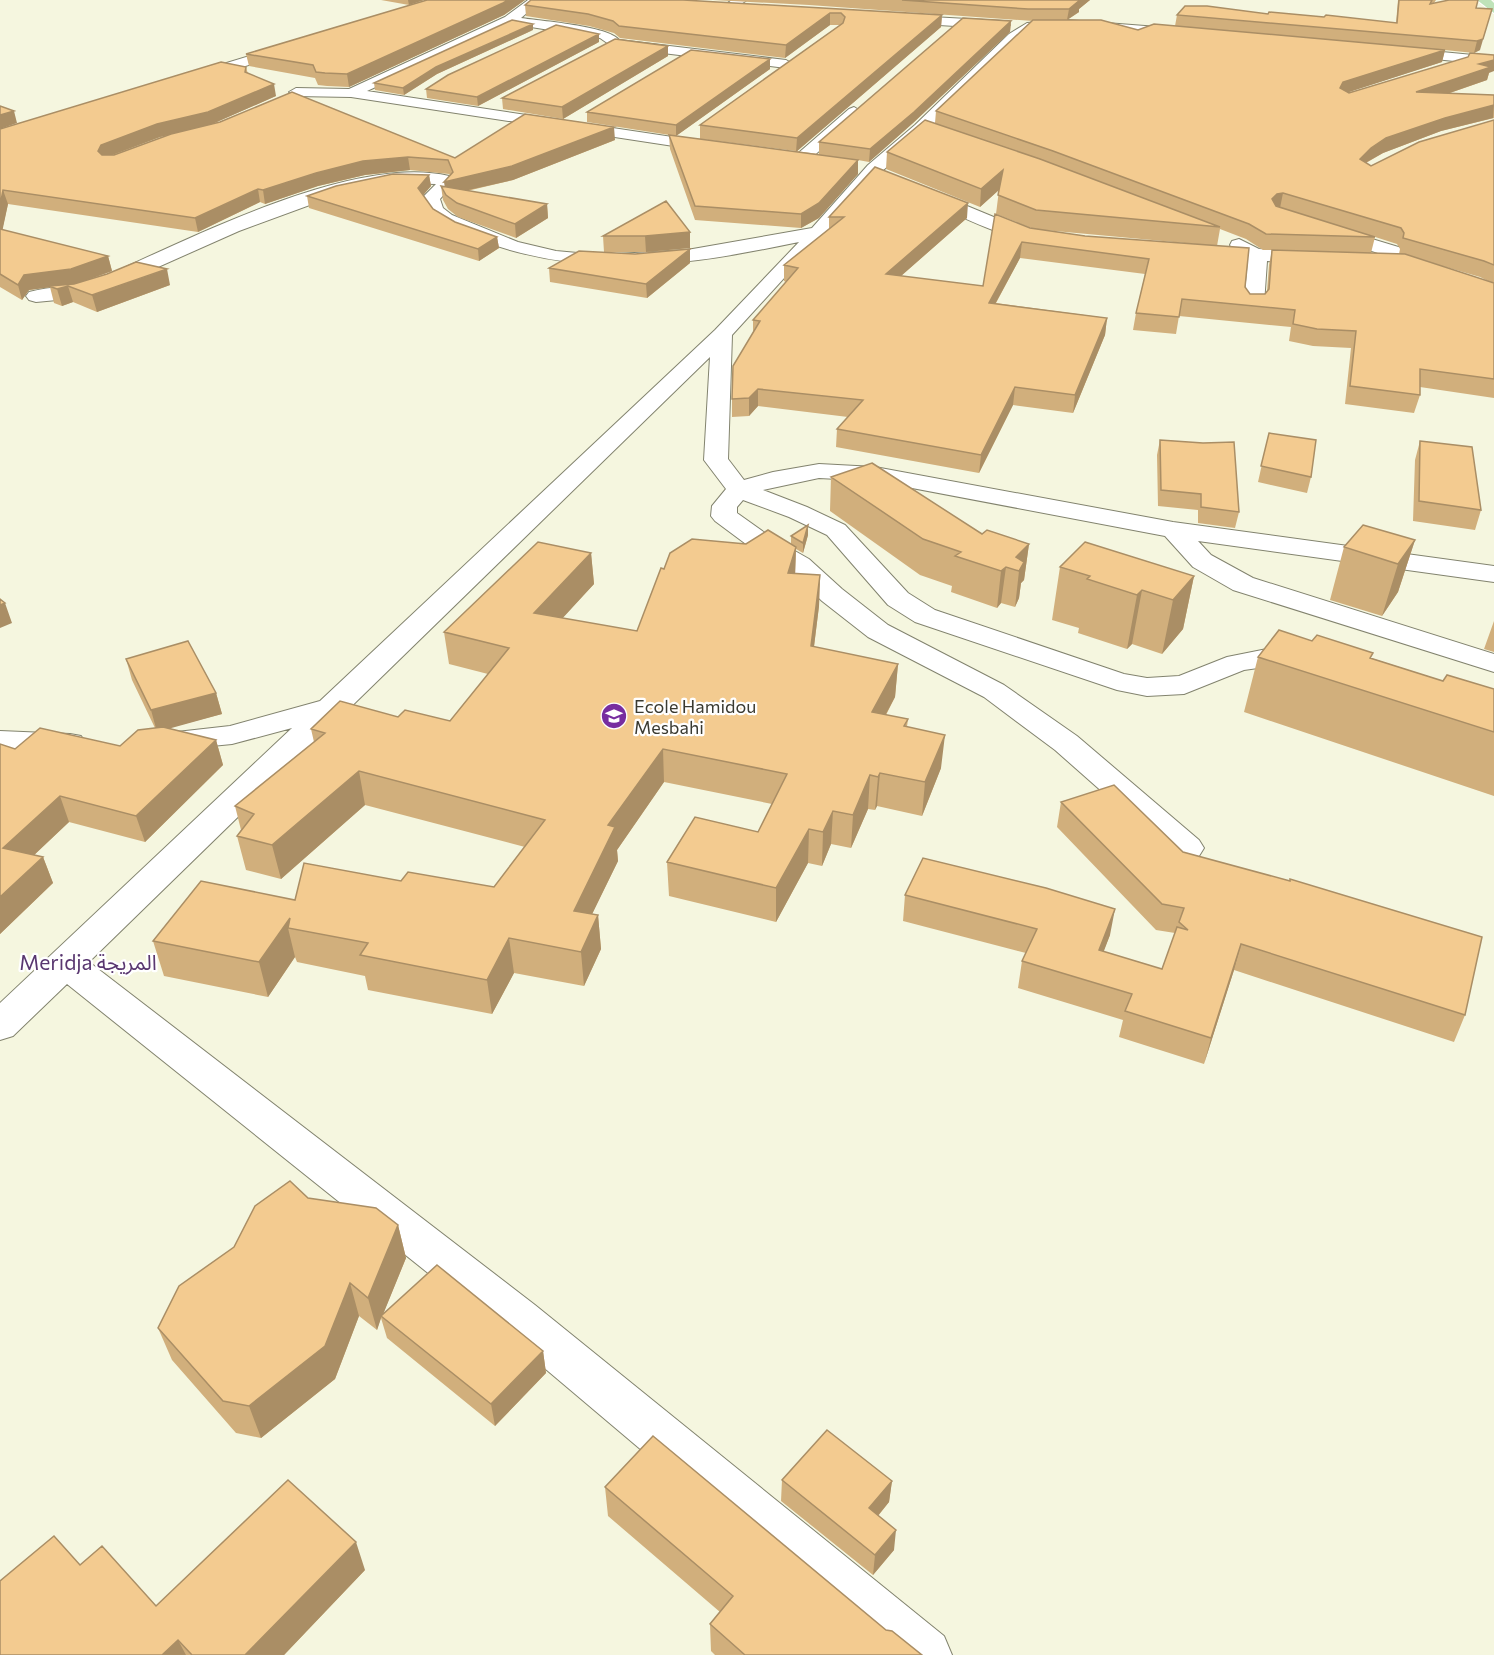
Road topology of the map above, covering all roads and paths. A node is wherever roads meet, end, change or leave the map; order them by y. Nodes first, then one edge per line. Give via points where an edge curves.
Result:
1 (536, 0) edge
2 (1483, 0) edge
3 (746, 4) edge
4 (921, 6) dead end
5 (722, 7) edge
6 (1084, 8) dead end
7 (1494, 9) edge
8 (879, 17) edge
9 (903, 19) junction
10 (510, 20) junction
11 (957, 22) junction
12 (1023, 22) junction
13 (1066, 24) junction
14 (555, 27) junction
15 (1205, 35) edge
16 (536, 36) edge
17 (940, 38) edge
18 (310, 42) edge
19 (1382, 51) edge
20 (686, 54) junction
21 (1484, 60) edge
22 (666, 66) edge
23 (222, 68) junction
24 (1439, 70) edge
25 (259, 75) edge
26 (768, 77) edge
27 (178, 82) edge
28 (423, 92) dead end
29 (351, 93) junction
30 (407, 101) junction
31 (502, 101) edge
32 (279, 103) edge
33 (862, 106) edge
34 (482, 112) junction
35 (586, 113) edge
36 (567, 124) junction
37 (921, 128) junction
38 (697, 130) dead end
39 (943, 136) edge
40 (680, 143) junction
41 (724, 148) edge
42 (822, 162) edge
43 (866, 169) junction
44 (1312, 225) edge
45 (818, 232) junction
46 (1216, 236) edge
47 (1051, 240) edge
48 (1185, 250) edge
49 (1258, 257) junction
50 (1329, 259) edge
51 (1361, 260) edge
52 (1402, 262) junction
53 (1422, 268) edge
54 (36, 296) dead end
55 (1254, 304) edge
56 (722, 334) junction
57 (739, 490) junction
58 (1173, 530) junction
59 (1494, 574) edge
60 (1494, 663) edge
61 (1320, 667) edge
62 (336, 706) junction
63 (0, 740) edge
64 (92, 744) edge
65 (138, 745) edge
66 (1186, 848) dead end
67 (64, 962) junction
68 (0, 1026) edge
69 (925, 1655) edge

1 - 10 street
2 - 7 main road
3 - 5 street
4 - 9 street
6 - 13 street
8 - 9 street
9 - 11 street
10 - 14 street
10 - 29 street
11 - 12 street
11 - 17 street
12 - 13 street
12 - 37 street
13 - 15 street
14 - 16 street
14 - 20 street via 603,35 612,39 608,46
18 - 23 street
19 - 21 street
20 - 22 street
20 - 26 street via 790,61
21 - 24 street
23 - 25 street
23 - 27 street
28 - 30 street
29 - 30 street
29 - 32 street via 293,86
30 - 34 street
31 - 34 street
33 - 42 street via 796,158
34 - 36 street
35 - 36 street
36 - 40 street
37 - 39 street
37 - 43 street
38 - 40 street
40 - 41 street
43 - 45 street
43 - 47 street via 1007,229
44 - 52 street via 1398,253
45 - 54 street via 713,253 607,261 561,259 525,252 447,220 432,207 431,198 445,184 443,180 416,176 351,186 285,204 104,284 78,292
45 - 56 street
46 - 49 street
48 - 49 street
49 - 50 street
49 - 55 street
51 - 52 street
52 - 53 street
56 - 57 street via 716,460
56 - 62 street
57 - 58 street via 819,471 875,474
57 - 61 street via 836,530 898,599 925,616 1117,681 1147,687 1184,685 1237,663 1272,657
57 - 66 street via 724,506 724,516 800,565 878,632 994,691 1066,743
58 - 59 street
58 - 60 street via 1202,561 1243,584
62 - 65 street via 232,735
62 - 67 street
63 - 64 street
67 - 68 street
67 - 69 street via 519,1319

